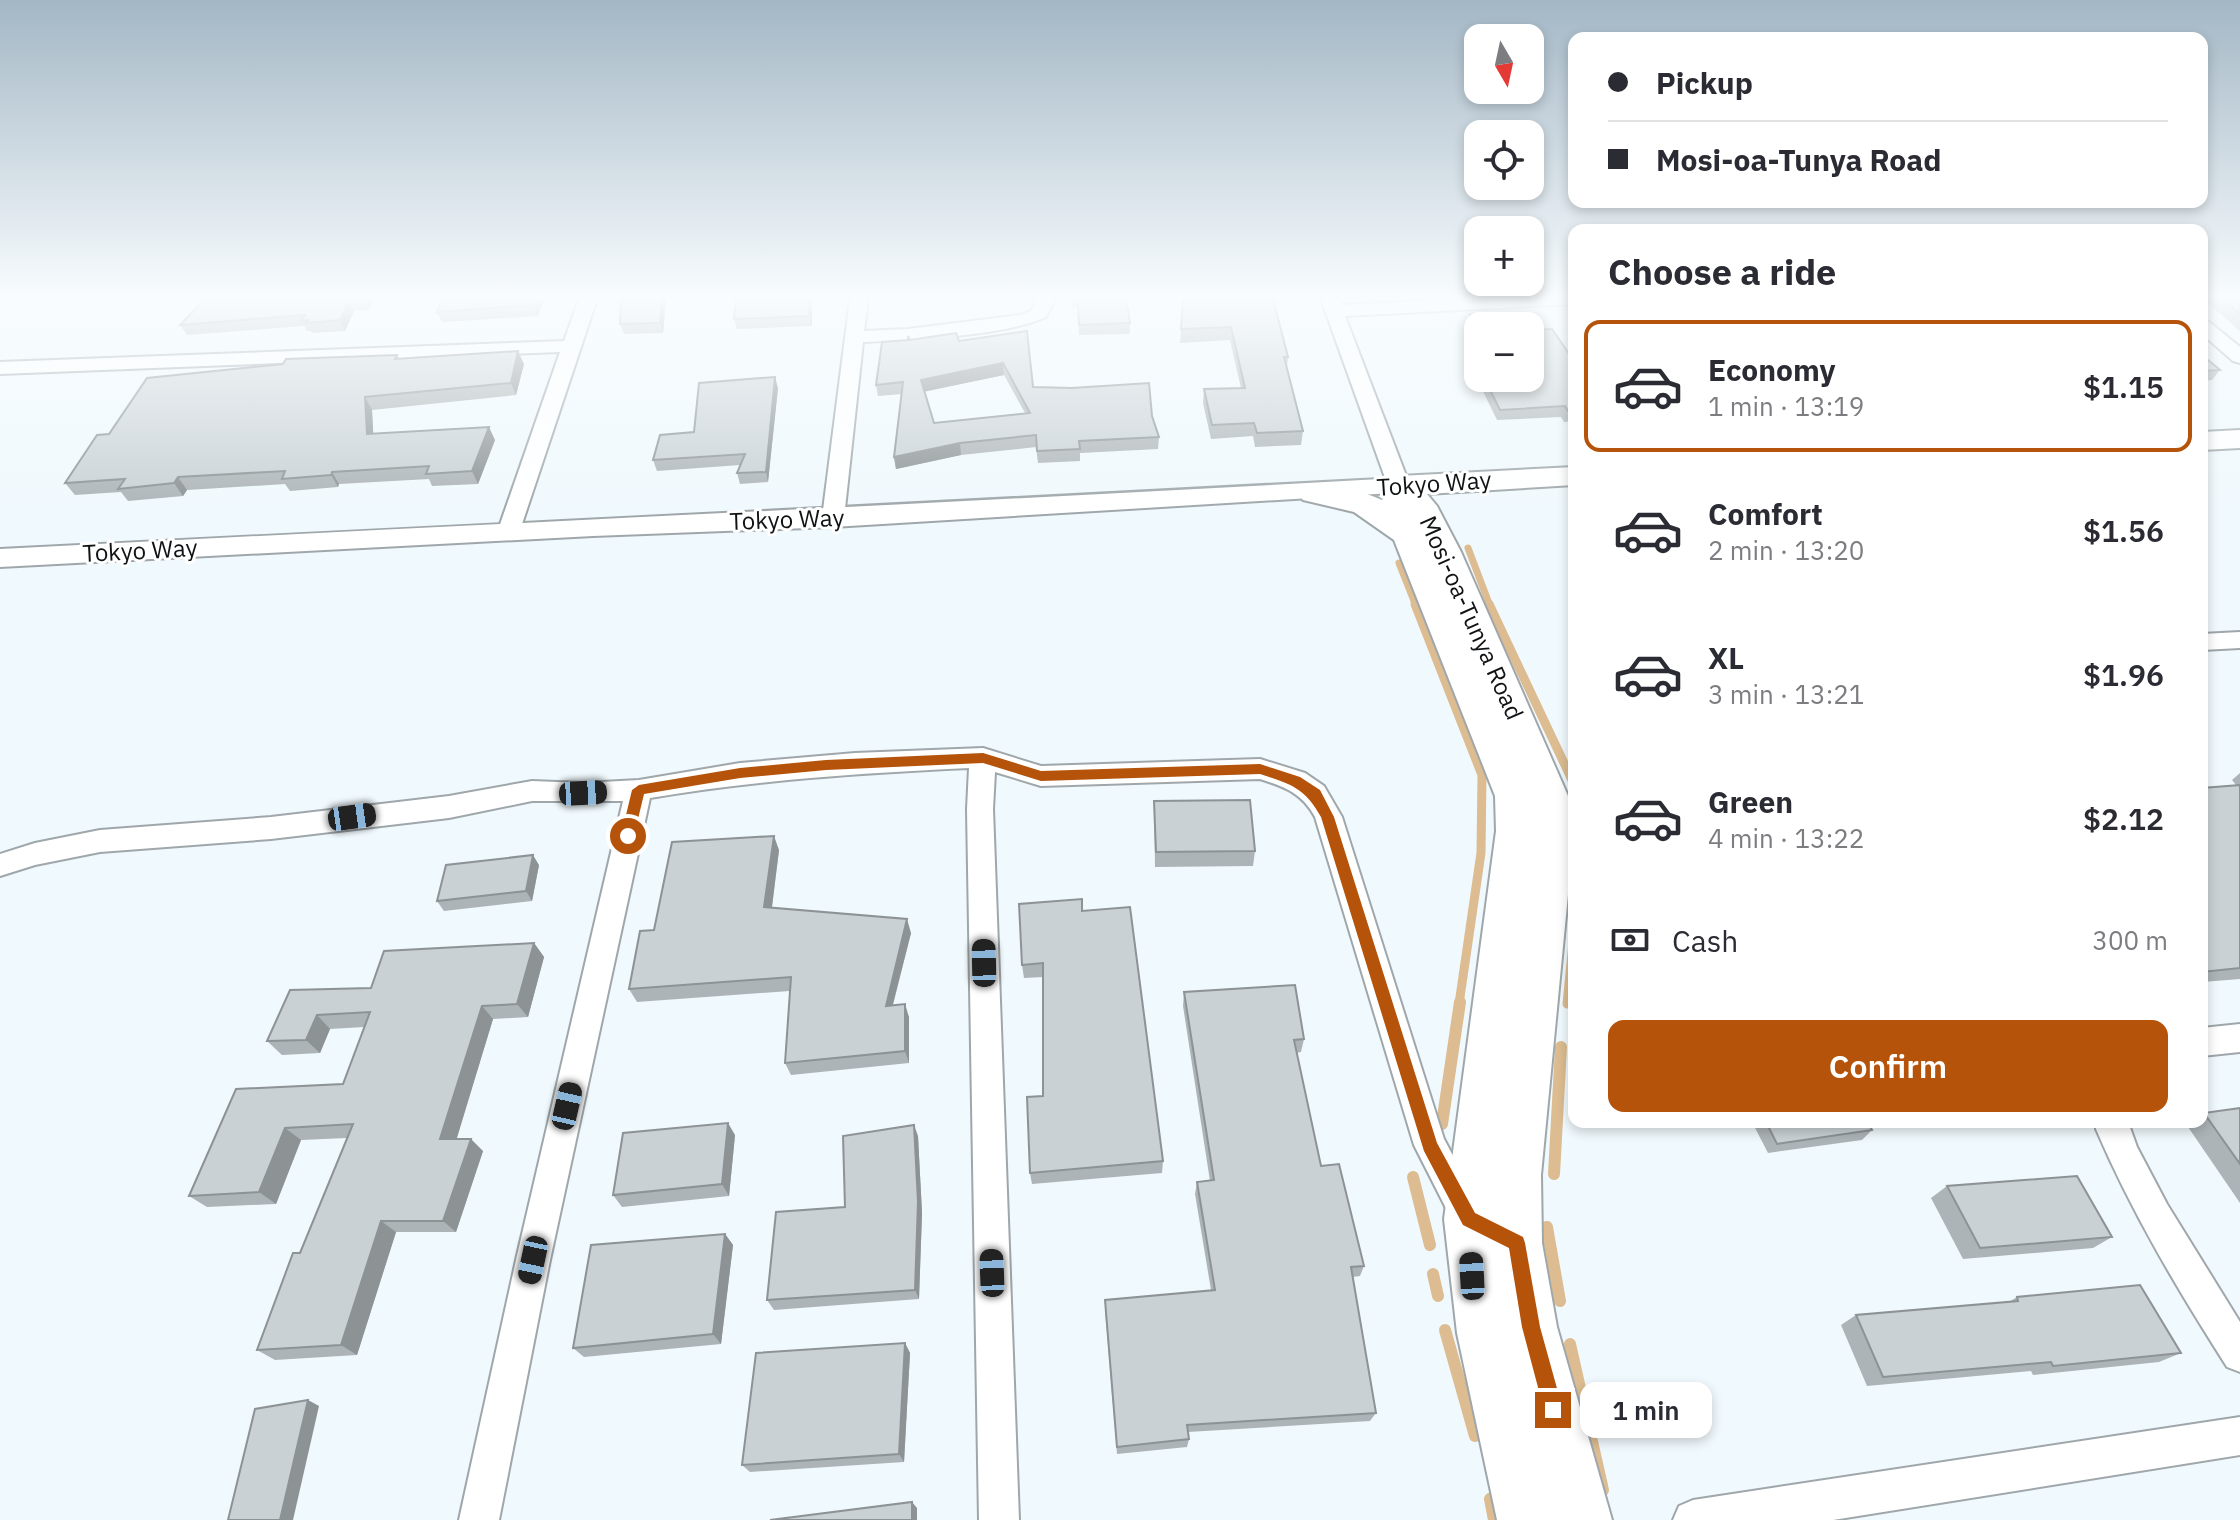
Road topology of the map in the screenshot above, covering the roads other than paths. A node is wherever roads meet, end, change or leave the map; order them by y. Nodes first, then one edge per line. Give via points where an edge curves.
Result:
1 (563, 370) edge
2 (853, 370) edge
3 (1356, 370) edge
4 (2240, 439) edge
5 (2208, 441) edge
6 (1568, 476) edge
7 (1477, 481) junction
8 (1399, 486) junction
9 (1314, 493) junction
10 (833, 518) junction
11 (508, 533) junction
12 (1427, 543) junction
13 (0, 558) edge
14 (2240, 640) edge
15 (2208, 642) edge
16 (983, 758) junction
17 (639, 790) junction
18 (1562, 796) edge
19 (0, 865) edge
20 (2240, 1038) edge
21 (2208, 1041) edge
22 (2112, 1128) edge
23 (1469, 1219) junction
24 (1517, 1243) junction
25 (2240, 1354) edge
26 (2240, 1436) edge
27 (479, 1520) edge
28 (999, 1520) edge
29 (1526, 1520) edge
30 (1583, 1520) edge
31 (1693, 1520) edge

1 - 11 street
2 - 10 street
3 - 8 street
4 - 5 main road
6 - 7 main road, Tokyo Way
7 - 8 main road, Tokyo Way
7 - 12 main road via 1455,492
8 - 9 street, Tokyo Way
8 - 12 main road, Mosi-oa-Tunya Road via 1397,505
9 - 10 street, Tokyo Way
9 - 12 main road via 1368,505
10 - 11 street, Tokyo Way
11 - 13 street, Tokyo Way
12 - 18 main road, Mosi-oa-Tunya Road
12 - 23 main road, Mosi-oa-Tunya Road via 1514,796 1516,831
14 - 15 street
16 - 17 street via 740,773
16 - 23 street via 1041,776 1260,769 1296,780 1315,793 1328,817 1430,1145
16 - 28 street via 980,809
17 - 19 street via 532,791 449,807 271,828 100,841
17 - 27 street
18 - 24 main road, Mosi-oa-Tunya Road via 1517,1175
20 - 21 street
22 - 25 street via 2135,1182
23 - 24 street
23 - 29 main road, Mosi-oa-Tunya Road via 1472,1276 1488,1361
24 - 30 main road, Mosi-oa-Tunya Road via 1531,1327
26 - 31 street

